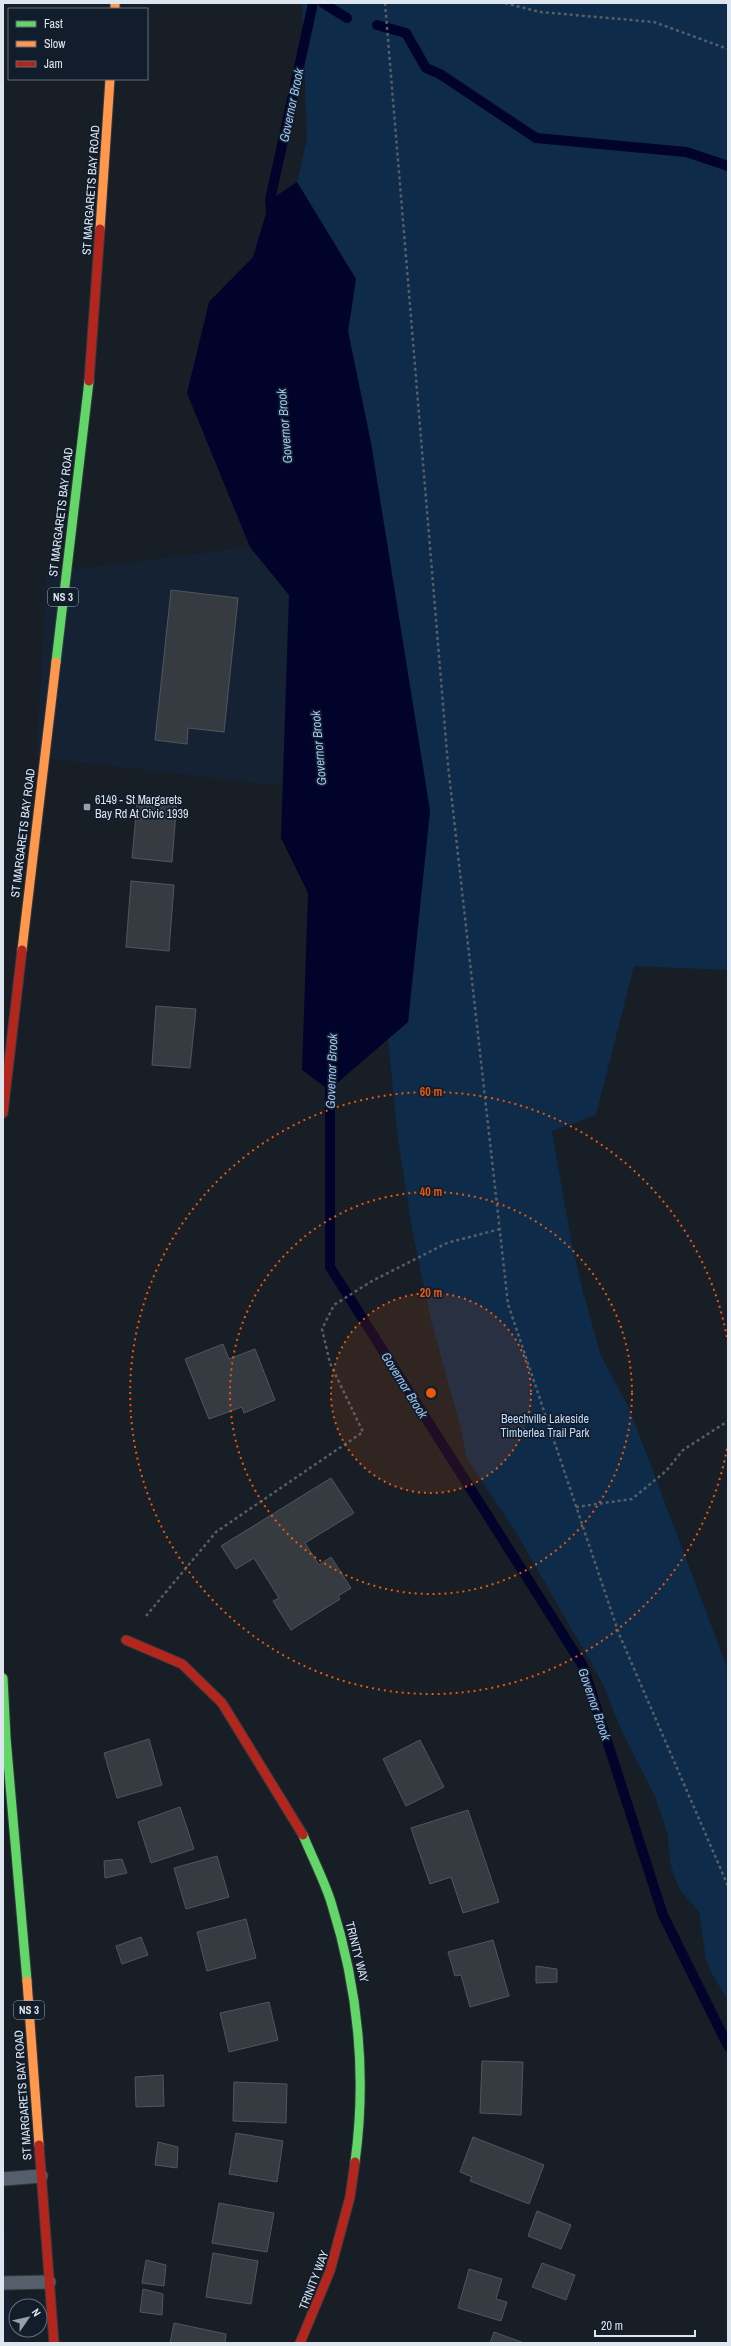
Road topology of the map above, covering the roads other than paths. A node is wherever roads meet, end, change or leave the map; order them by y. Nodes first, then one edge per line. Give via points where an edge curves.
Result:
1 (110, 80) edge
2 (3, 1113) edge
3 (126, 1640) road end
4 (3, 1678) edge
5 (41, 2176) junction
6 (3, 2179) edge
7 (49, 2282) junction
8 (3, 2283) edge
9 (54, 2343) edge
10 (300, 2343) edge

1 - 2 main road, ST MARGARETS BAY ROAD / NS 3 via 93,343
3 - 10 main road, TRINITY WAY via 181,1664 221,1702 281,1793 309,1845 332,1900 348,1957 361,2045 363,2105 357,2164 338,2251 318,2307
4 - 5 main road, ST MARGARETS BAY ROAD / NS 3
5 - 6 lane
5 - 7 main road, ST MARGARETS BAY ROAD / NS 3
7 - 8 lane
7 - 9 main road, ST MARGARETS BAY ROAD / NS 3

